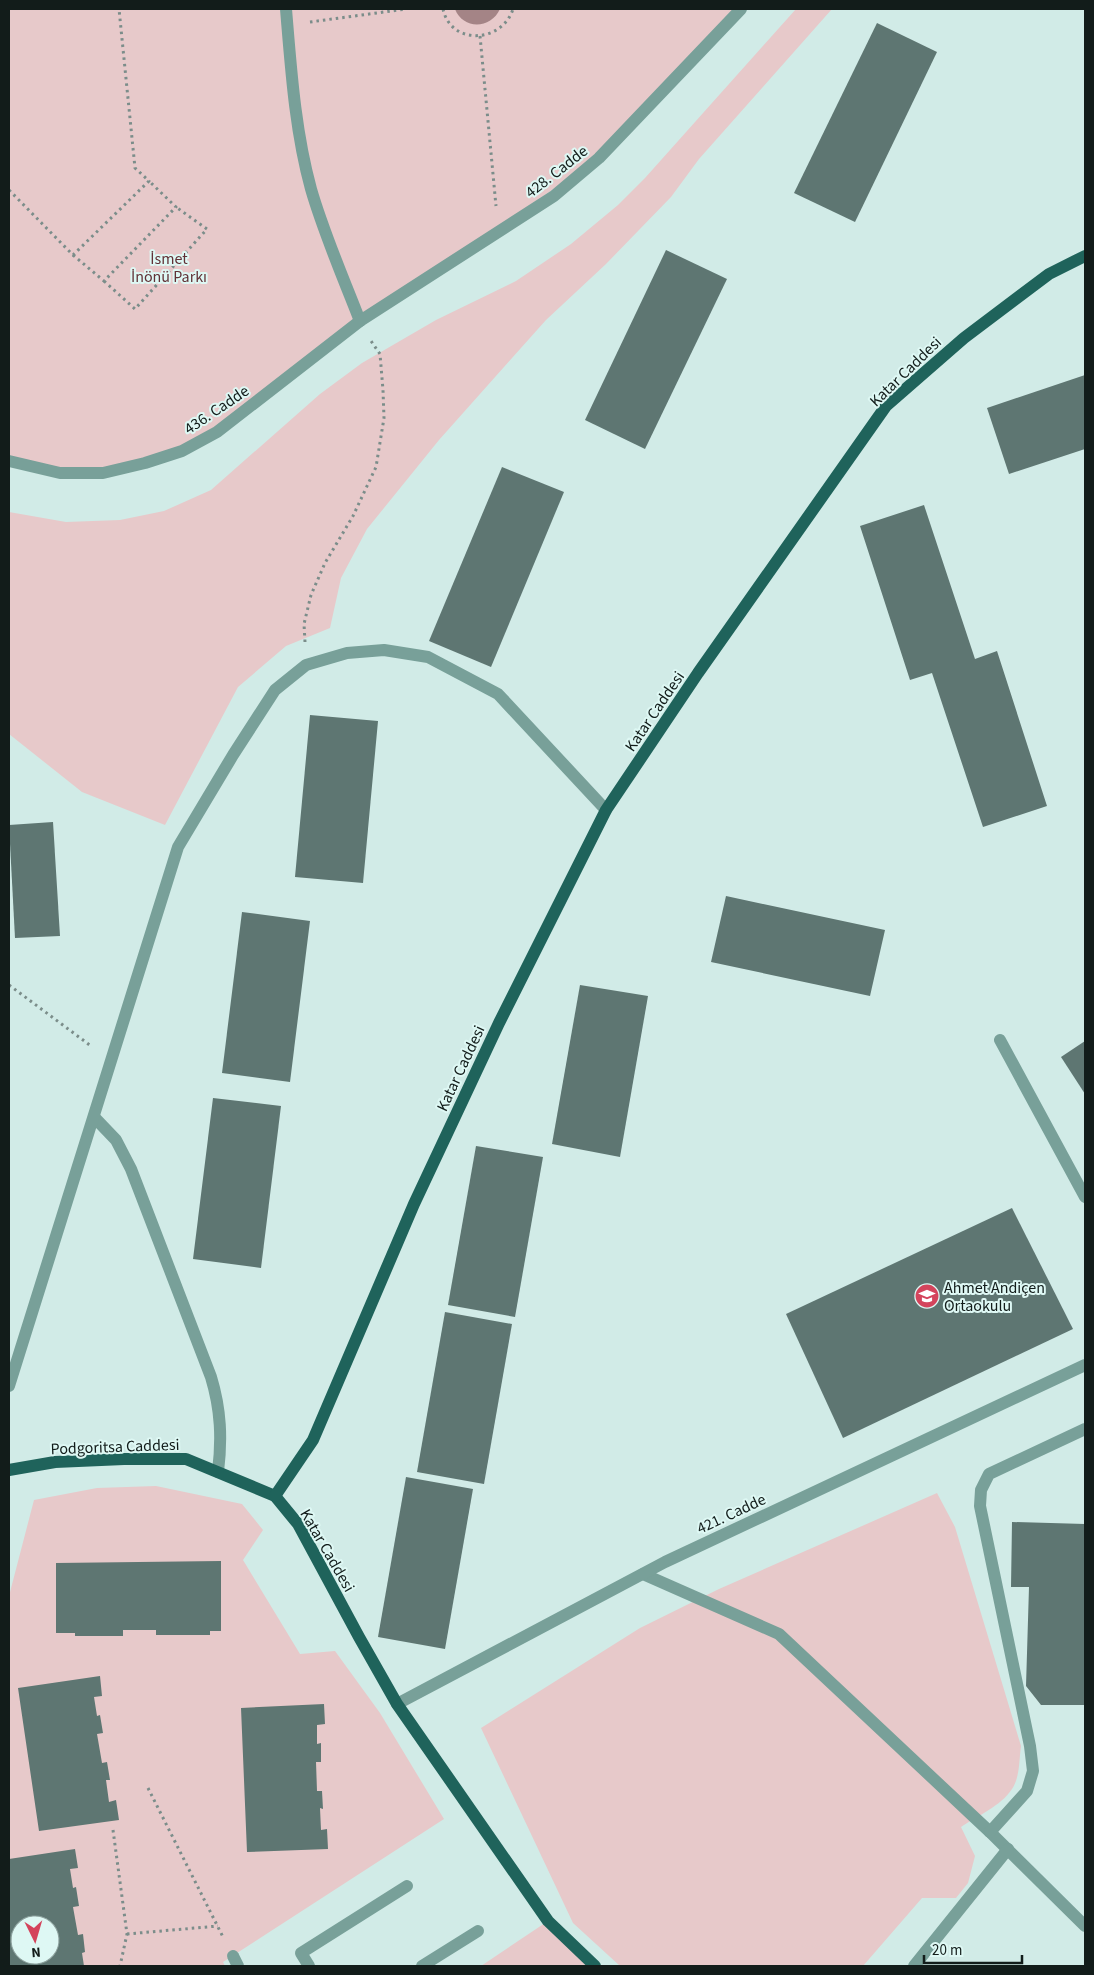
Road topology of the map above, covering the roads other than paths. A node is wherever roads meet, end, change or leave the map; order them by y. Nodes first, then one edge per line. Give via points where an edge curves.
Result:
1 (286, 9) edge
2 (741, 9) edge
3 (1085, 256) edge
4 (360, 321) junction
5 (9, 461) edge
6 (606, 810) junction
7 (1000, 1040) dead end
8 (94, 1117) junction
9 (1085, 1197) edge
10 (1085, 1365) edge
11 (9, 1386) edge
12 (1085, 1429) edge
13 (9, 1470) edge
14 (218, 1472) junction
15 (275, 1496) junction
16 (643, 1574) junction
17 (397, 1704) junction
18 (990, 1832) junction
19 (1008, 1849) junction
20 (407, 1886) dead end
21 (1085, 1926) edge
22 (478, 1931) dead end
23 (309, 1966) edge
24 (422, 1966) edge
25 (595, 1966) edge
26 (914, 1966) edge

1 - 4 street via 298,122 311,188
2 - 4 street, 428. Cadde via 599,158 554,196
3 - 6 main road, Katar Caddesi via 1049,274 971,332 886,406
4 - 5 street, 436. Cadde via 217,432 182,451 103,472 60,473
6 - 8 street via 498,694 428,657 384,650 347,652 306,665 275,690 178,848
6 - 15 main road, Katar Caddesi via 499,1023 414,1204 313,1440
7 - 9 street
8 - 11 street
8 - 14 street via 116,1140 131,1169 211,1377 221,1422
10 - 16 street, 421. Cadde
12 - 18 street via 989,1474 981,1490 980,1506 1033,1771 1027,1791
13 - 14 main road, Podgoritsa Caddesi via 55,1462 186,1459
14 - 15 main road, Podgoritsa Caddesi
15 - 17 main road, Katar Caddesi via 298,1524
16 - 17 street, 421. Cadde
16 - 18 street via 779,1634
17 - 25 main road, Katar Caddesi via 548,1922
18 - 19 street
19 - 21 street
19 - 26 street
20 - 23 street via 301,1953
22 - 24 street

